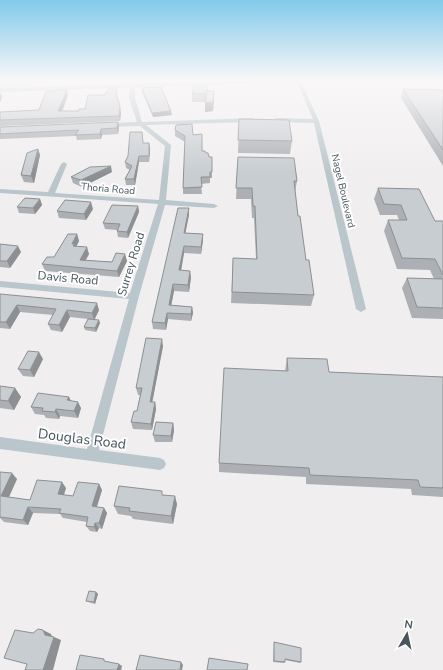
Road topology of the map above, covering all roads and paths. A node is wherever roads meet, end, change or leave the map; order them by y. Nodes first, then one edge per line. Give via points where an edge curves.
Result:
1 (136, 111) edge
2 (312, 111) edge
3 (257, 120) edge
4 (268, 120) edge
5 (316, 121) junction
6 (140, 123) junction
7 (101, 125) edge
8 (64, 164) dead end
9 (0, 191) edge
10 (50, 194) junction
11 (162, 203) junction
12 (214, 206) dead end
13 (0, 284) edge
14 (134, 296) junction
15 (361, 309) dead end
16 (0, 443) edge
17 (92, 455) junction
18 (160, 464) dead end

1 - 6 street
2 - 5 street, Nagel Boulevard
3 - 6 street
4 - 5 street
5 - 15 street, Nagel Boulevard
6 - 7 street
6 - 11 street, Surrey Road via 168,145
8 - 10 street
9 - 10 street, Thoria Road
10 - 11 street, Thoria Road
11 - 12 street, Thoria Road
11 - 14 street, Surrey Road
13 - 14 street, Davis Road
14 - 17 street, Surrey Road
16 - 17 street, Douglas Road
17 - 18 street, Douglas Road

